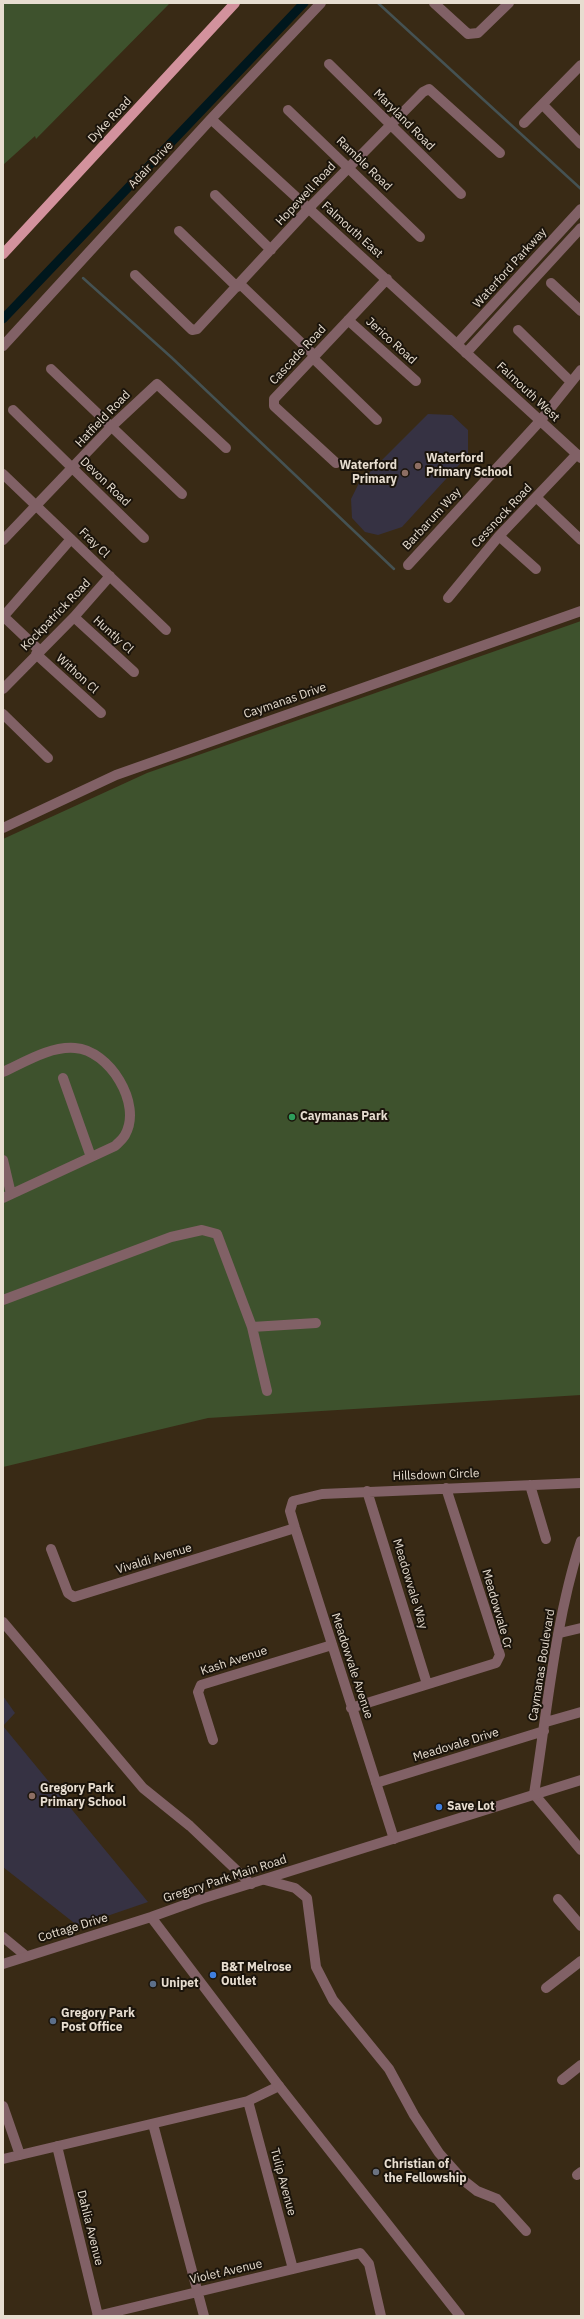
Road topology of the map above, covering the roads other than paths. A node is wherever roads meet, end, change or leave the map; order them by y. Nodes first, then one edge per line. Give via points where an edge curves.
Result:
1 (235, 3) edge
2 (321, 3) edge
3 (434, 3) edge
4 (509, 3) edge
5 (329, 64) dead end
6 (581, 65) edge
7 (544, 106) junction
8 (288, 110) dead end
9 (211, 119) junction
10 (524, 123) dead end
11 (389, 124) junction
12 (581, 144) edge
13 (500, 153) dead end
14 (349, 168) junction
15 (461, 194) dead end
16 (215, 195) dead end
17 (309, 208) junction
18 (581, 209) edge
19 (581, 228) edge
20 (179, 231) dead end
21 (420, 237) dead end
22 (271, 250) junction
23 (3, 254) edge
24 (135, 275) dead end
25 (386, 279) junction
26 (551, 283) dead end
27 (239, 285) junction
28 (581, 311) edge
29 (348, 320) junction
30 (518, 330) dead end
31 (457, 344) junction
32 (3, 346) edge
33 (466, 353) junction
34 (314, 357) junction
35 (51, 369) dead end
36 (581, 370) edge
37 (416, 381) dead end
38 (571, 382) junction
39 (13, 410) dead end
40 (377, 420) dead end
41 (540, 421) junction
42 (112, 426) junction
43 (226, 448) dead end
44 (579, 456) edge
45 (336, 463) dead end
46 (72, 468) junction
47 (3, 474) edge
48 (182, 494) dead end
49 (537, 498) junction
50 (35, 505) junction
51 (500, 536) junction
52 (144, 538) dead end
53 (71, 539) junction
54 (3, 540) edge
55 (581, 540) edge
56 (408, 565) dead end
57 (536, 569) dead end
58 (110, 576) junction
59 (448, 598) dead end
60 (581, 611) edge
61 (3, 617) edge
62 (74, 617) junction
63 (166, 630) dead end
64 (38, 652) junction
65 (134, 672) dead end
66 (3, 689) edge
67 (101, 713) dead end
68 (3, 714) edge
69 (48, 758) dead end
70 (3, 828) edge
71 (3, 1072) edge
72 (63, 1078) dead end
73 (91, 1157) junction
74 (3, 1160) edge
75 (7, 1196) edge
76 (3, 1300) edge
77 (316, 1323) dead end
78 (252, 1327) junction
79 (267, 1391) dead end
80 (581, 1483) edge
81 (530, 1485) junction
82 (446, 1488) junction
83 (367, 1491) junction
84 (294, 1501) joint
85 (295, 1528) junction
86 (546, 1539) dead end
87 (580, 1546) edge
88 (51, 1549) dead end
89 (3, 1622) edge
90 (581, 1628) edge
91 (560, 1633) junction
92 (332, 1645) junction
93 (427, 1684) junction
94 (351, 1708) junction
95 (581, 1712) edge
96 (545, 1726) junction
97 (213, 1740) dead end
98 (581, 1780) edge
99 (376, 1783) junction
100 (534, 1794) junction
101 (394, 1839) junction
102 (581, 1850) edge
103 (265, 1880) junction
104 (251, 1884) junction
105 (558, 1899) dead end
106 (152, 1917) junction
107 (581, 1926) edge
108 (3, 1937) edge
109 (26, 1956) junction
110 (581, 1961) edge
111 (3, 1964) edge
112 (546, 1988) dead end
113 (581, 2065) edge
114 (562, 2080) dead end
115 (279, 2086) junction
116 (248, 2101) junction
117 (3, 2106) edge
118 (153, 2124) junction
119 (57, 2146) junction
120 (20, 2155) junction
121 (3, 2159) edge
122 (526, 2230) dead end
123 (293, 2269) junction
124 (197, 2292) junction
125 (98, 2316) edge
126 (204, 2316) edge
127 (381, 2316) edge
128 (460, 2316) edge

1 - 23 main road, Dyke Road
2 - 9 street, Adair Drive
3 - 4 street via 468,34 473,35
5 - 11 street, Maryland Road
6 - 7 street
7 - 10 street
7 - 12 street
8 - 14 street, Ramble Road
9 - 17 street, Falmouth East
9 - 32 street, Adair Drive
11 - 13 street, Hopewell Road via 429,89
11 - 14 street, Hopewell Road
11 - 15 street, Maryland Road
14 - 17 street, Hopewell Road
14 - 21 street, Ramble Road
16 - 22 street
17 - 22 street, Hopewell Road
17 - 25 street, Falmouth East
18 - 31 street, Waterford Parkway
19 - 33 street, Waterford Parkway
20 - 27 street
22 - 27 street, Hopewell Road
24 - 27 street, Hopewell Road via 194,330
25 - 29 street, Cascade Road
25 - 31 street, Falmouth East
26 - 28 street
27 - 34 street
29 - 34 street, Cascade Road
29 - 37 street, Jerico Road
30 - 38 street
31 - 33 street, Falmouth West
33 - 41 street, Falmouth West
34 - 40 street
34 - 45 street, Cascade Road via 274,399 274,404
35 - 42 street
36 - 38 street, Barbarum Way
38 - 41 street, Barbarum Way
39 - 46 street, Devon Road
41 - 44 street, Falmouth West
41 - 56 street, Barbarum Way
42 - 43 street, Hatfield Road via 157,384
42 - 46 street, Hatfield Road
42 - 48 street
44 - 49 street, Cessnock Road
46 - 50 street, Hatfield Road
46 - 52 street, Devon Road
47 - 50 street, Fray Cl
49 - 51 street, Cessnock Road
49 - 55 street
50 - 53 street, Fray Cl
50 - 54 street, Hatfield Road
51 - 57 street
51 - 59 street, Cessnock Road
53 - 58 street, Fray Cl
53 - 61 street
58 - 62 street, Kockpatrick Road
58 - 63 street, Fray Cl
60 - 70 street, Caymanas Drive via 116,775
61 - 64 street, Withon Cl
62 - 64 street, Kockpatrick Road
62 - 65 street, Huntly Cl
64 - 66 street, Kockpatrick Road
64 - 67 street, Withon Cl
68 - 69 street
71 - 73 street via 47,1052 62,1049 76,1048 103,1059 123,1087 128,1104 128,1125 125,1135 115,1146
72 - 73 street
73 - 75 street
74 - 75 street
76 - 78 street via 171,1237 202,1230 217,1234
77 - 78 street
78 - 79 street
80 - 81 street, Hillsdown Circle
81 - 82 street, Hillsdown Circle
81 - 86 street
82 - 83 street, Hillsdown Circle
82 - 93 street, Meadowvale Cr via 500,1655 496,1663
83 - 84 street, Hillsdown Circle via 322,1494
83 - 93 street, Meadowvale Way
84 - 85 street, Meadowvale Avenue via 290,1511
85 - 88 street, Vivaldi Avenue via 74,1597 68,1593
85 - 92 street, Meadowvale Avenue
87 - 91 street, Caymanas Boulevard via 567,1592
89 - 104 street via 143,1788 190,1826
90 - 91 street
91 - 96 street, Caymanas Boulevard
92 - 94 street, Meadowvale Avenue
92 - 97 street, Kash Avenue via 201,1684 198,1692
93 - 94 street, Meadowvale Cr
94 - 99 street, Meadowvale Avenue
95 - 96 street, Meadovale Drive
96 - 99 street, Meadovale Drive
96 - 100 street, Caymanas Boulevard
98 - 100 street, Gregory Park Main Road
99 - 101 street, Meadowvale Avenue
100 - 101 street, Gregory Park Main Road
100 - 102 street
101 - 103 street, Gregory Park Main Road
103 - 104 street, Gregory Park Main Road
103 - 122 street via 295,1888 307,1898 316,1967 333,2000 389,2069 414,2115 439,2153 463,2180 477,2191 497,2199
104 - 106 street, Gregory Park Main Road
105 - 107 street
106 - 109 street, Cottage Drive
106 - 115 street
108 - 109 street
109 - 111 street, Cottage Drive
110 - 112 street
113 - 114 street
115 - 116 street
115 - 128 street
116 - 118 street
116 - 123 street, Tulip Avenue
117 - 120 street
118 - 119 street
118 - 124 street
119 - 120 street
119 - 125 street, Dahlia Avenue
120 - 121 street
123 - 124 street, Violet Avenue
123 - 127 street, Violet Avenue via 360,2253 369,2264
124 - 125 street, Violet Avenue
124 - 126 street

